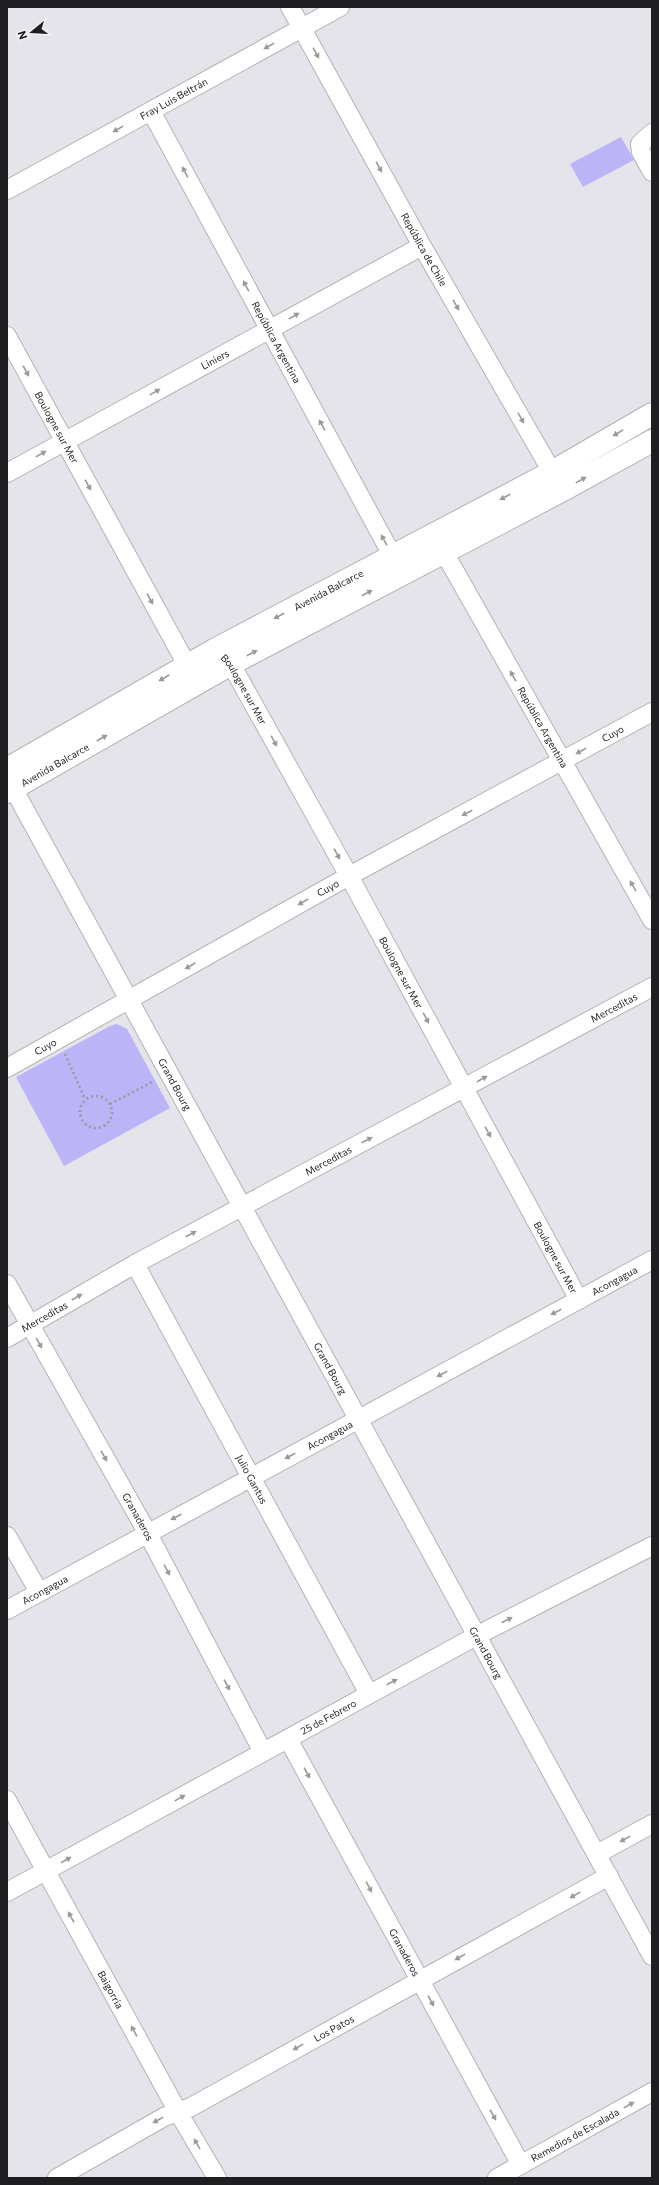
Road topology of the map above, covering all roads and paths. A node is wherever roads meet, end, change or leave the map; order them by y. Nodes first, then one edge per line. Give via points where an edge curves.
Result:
1 (290, 7) edge
2 (340, 7) edge
3 (302, 28) junction
4 (152, 111) junction
5 (646, 138) edge
6 (652, 172) edge
7 (7, 190) edge
8 (422, 246) junction
9 (270, 330) junction
10 (7, 336) edge
11 (650, 422) edge
12 (652, 441) edge
13 (64, 442) junction
14 (7, 473) edge
15 (556, 482) junction
16 (436, 545) junction
17 (398, 565) junction
18 (224, 657) junction
19 (187, 665) junction
20 (652, 712) edge
21 (561, 762) junction
22 (9, 783) edge
23 (349, 876) junction
24 (652, 920) edge
25 (652, 987) edge
26 (129, 1001) junction
27 (58, 1039) junction
28 (7, 1068) edge
29 (169, 1073) junction
30 (464, 1089) junction
31 (86, 1099) junction
32 (110, 1104) junction
33 (242, 1206) junction
34 (652, 1260) edge
35 (135, 1264) junction
36 (7, 1284) edge
37 (579, 1300) junction
38 (29, 1325) junction
39 (7, 1338) edge
40 (359, 1419) junction
41 (251, 1477) junction
42 (147, 1532) junction
43 (7, 1536) edge
44 (652, 1546) edge
45 (38, 1592) junction
46 (7, 1610) edge
47 (478, 1635) junction
48 (369, 1694) junction
49 (288, 1738) junction
50 (263, 1752) junction
51 (7, 1800) edge
52 (652, 1824) edge
53 (597, 1854) junction
54 (46, 1871) junction
55 (609, 1876) junction
56 (7, 1892) edge
57 (652, 1956) edge
58 (419, 1980) junction
59 (652, 2092) edge
60 (178, 2112) junction
61 (521, 2165) junction
62 (57, 2178) edge
63 (217, 2178) edge
64 (497, 2178) edge

1 - 3 street, República de Chile
2 - 3 street, Fray Luis Beltrán
3 -> 4 street, Fray Luis Beltrán
3 -> 8 street, República de Chile
4 -> 7 street, Fray Luis Beltrán
9 -> 4 street, República Argentina
5 - 6 street via 641,152
9 -> 8 street, Liniers
8 -> 15 street, República de Chile
13 -> 9 street, Liniers
17 -> 9 street, República Argentina
10 -> 13 street, Boulogne sur Mer
11 -> 15 main road, Avenida Balcarce
15 -> 12 main road, Avenida Balcarce
14 -> 13 street, Liniers
13 -> 19 street, Boulogne sur Mer
15 - 16 main road, Avenida Balcarce
16 - 17 main road, Avenida Balcarce
21 -> 16 street, República Argentina
17 - 18 main road, Avenida Balcarce
18 - 19 main road, Avenida Balcarce
22 -> 18 main road, Avenida Balcarce
18 -> 23 street, Boulogne sur Mer
19 -> 22 main road, Avenida Balcarce
20 -> 21 street, Cuyo
21 -> 23 street, Cuyo
24 -> 21 street, República Argentina
22 - 26 street, Grand Bourg
23 -> 26 street, Cuyo
23 -> 30 street, Boulogne sur Mer
30 -> 25 street, Merceditas
26 - 27 street, Cuyo
26 - 29 street, Grand Bourg
27 - 28 street, Cuyo
27 - 31 path
29 - 32 path
29 - 33 street, Grand Bourg
33 -> 30 street, Merceditas
30 -> 37 street, Boulogne sur Mer
31 - 32 path via 90,1096 100,1096
31 - 32 path via 80,1107 81,1118 84,1123 94,1128 109,1122 112,1111
35 -> 33 street, Merceditas
33 - 40 street, Grand Bourg
34 - 37 street, Acongagua
38 -> 35 street, Merceditas
35 - 41 street, Julio Gantus
36 - 38 street, Granaderos
37 -> 40 street, Acongagua
38 - 39 street, Merceditas
38 -> 42 street, Granaderos
40 -> 41 street, Acongagua
40 - 47 street, Grand Bourg
41 -> 42 street, Acongagua
41 - 48 street, Julio Gantus
42 - 45 street, Acongagua
42 -> 50 street, Granaderos
43 - 45 street
47 -> 44 street, 25 de Febrero
45 - 46 street, Acongagua
48 -> 47 street, 25 de Febrero
47 - 53 street, Grand Bourg
48 - 49 street, 25 de Febrero
49 - 50 street, 25 de Febrero
49 -> 58 street, Granaderos
54 -> 50 street, 25 de Febrero
51 - 54 street, Baigorria
52 -> 53 street
53 - 55 street, Grand Bourg
54 - 56 street, 25 de Febrero
60 -> 54 street, Baigorria
55 - 57 street, Grand Bourg
55 -> 58 street, Los Patos
58 -> 60 street, Los Patos
58 -> 61 street, Granaderos
61 -> 59 street, Remedios de Escalada
60 -> 62 street, Los Patos via 164,2117
63 -> 60 street, Baigorria
61 - 64 street, Remedios de Escalada

